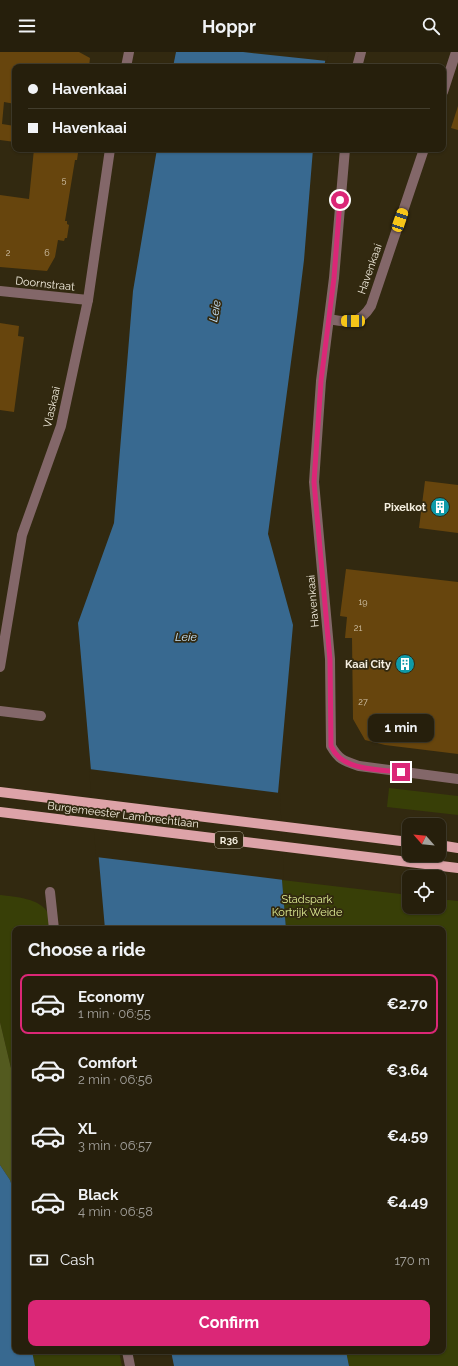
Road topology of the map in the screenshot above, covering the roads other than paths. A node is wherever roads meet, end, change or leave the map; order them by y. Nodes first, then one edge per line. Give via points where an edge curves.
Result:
1 (129, 52) edge
2 (360, 52) edge
3 (456, 52) edge
4 (127, 64) edge
5 (358, 64) edge
6 (446, 83) edge
7 (110, 152) edge
8 (345, 152) edge
9 (423, 152) edge
10 (0, 291) edge
11 (88, 300) junction
12 (330, 319) junction
13 (0, 666) edge
14 (0, 711) edge
15 (42, 716) dead end
16 (458, 779) edge
17 (0, 792) edge
18 (0, 812) edge
19 (402, 841) edge
20 (446, 846) edge
21 (458, 848) edge
22 (458, 868) edge
23 (50, 892) dead end
24 (54, 926) edge
25 (128, 1354) edge
26 (130, 1366) edge

1 - 4 street
2 - 5 street
3 - 6 street
7 - 11 street, Vlaskaai
8 - 12 street, Havenkaai
9 - 12 street, Havenkaai via 370,306 363,316 353,321
10 - 11 street, Doornstraat
11 - 13 street, Vlaskaai via 60,426 22,535
12 - 16 street, Havenkaai via 321,381 314,482 330,660 331,746 336,755 345,762 358,766
14 - 15 street
17 - 19 main road, Burgemeester Lambrechtlaan / R36
18 - 22 main road, Burgemeester Lambrechtlaan / R36
20 - 21 main road
23 - 24 street
25 - 26 street

